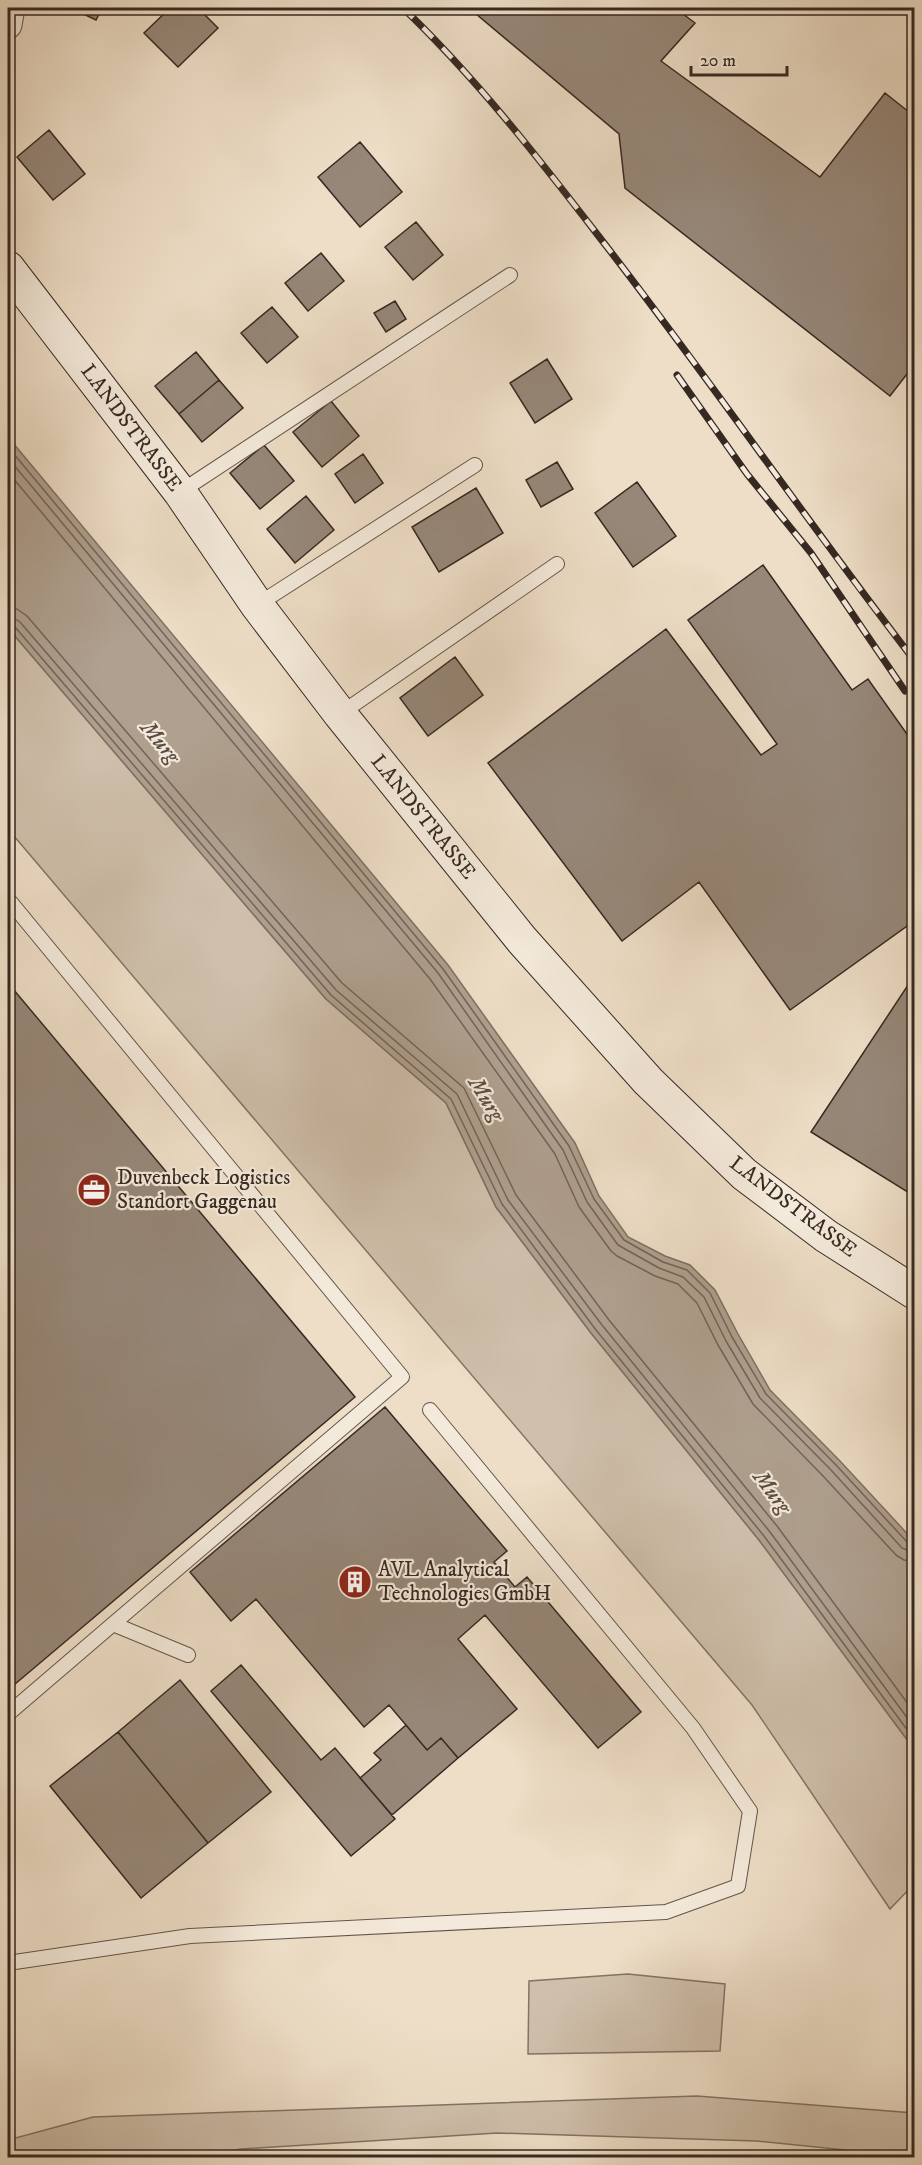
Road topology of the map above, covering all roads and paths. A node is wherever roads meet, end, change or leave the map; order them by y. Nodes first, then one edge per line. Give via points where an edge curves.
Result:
1 (10, 8) edge
2 (8, 25) edge
3 (8, 268) edge
4 (510, 275) dead end
5 (475, 465) dead end
6 (180, 492) junction
7 (557, 564) dead end
8 (257, 605) junction
9 (340, 714) junction
10 (8, 899) edge
11 (915, 1292) edge
12 (430, 1410) dead end
13 (113, 1624) junction
14 (188, 1655) dead end
15 (8, 1714) edge
16 (8, 1963) edge

1 - 2 street
3 - 6 street, LANDSTRASSE
4 - 6 lane
5 - 8 lane
6 - 8 street, LANDSTRASSE
7 - 9 lane
8 - 9 street, LANDSTRASSE
9 - 11 street, LANDSTRASSE via 522,940 648,1081 744,1174 826,1236
10 - 13 lane via 402,1377
12 - 16 lane via 693,1728 750,1811 738,1886 666,1912 190,1936
13 - 14 lane
13 - 15 lane

